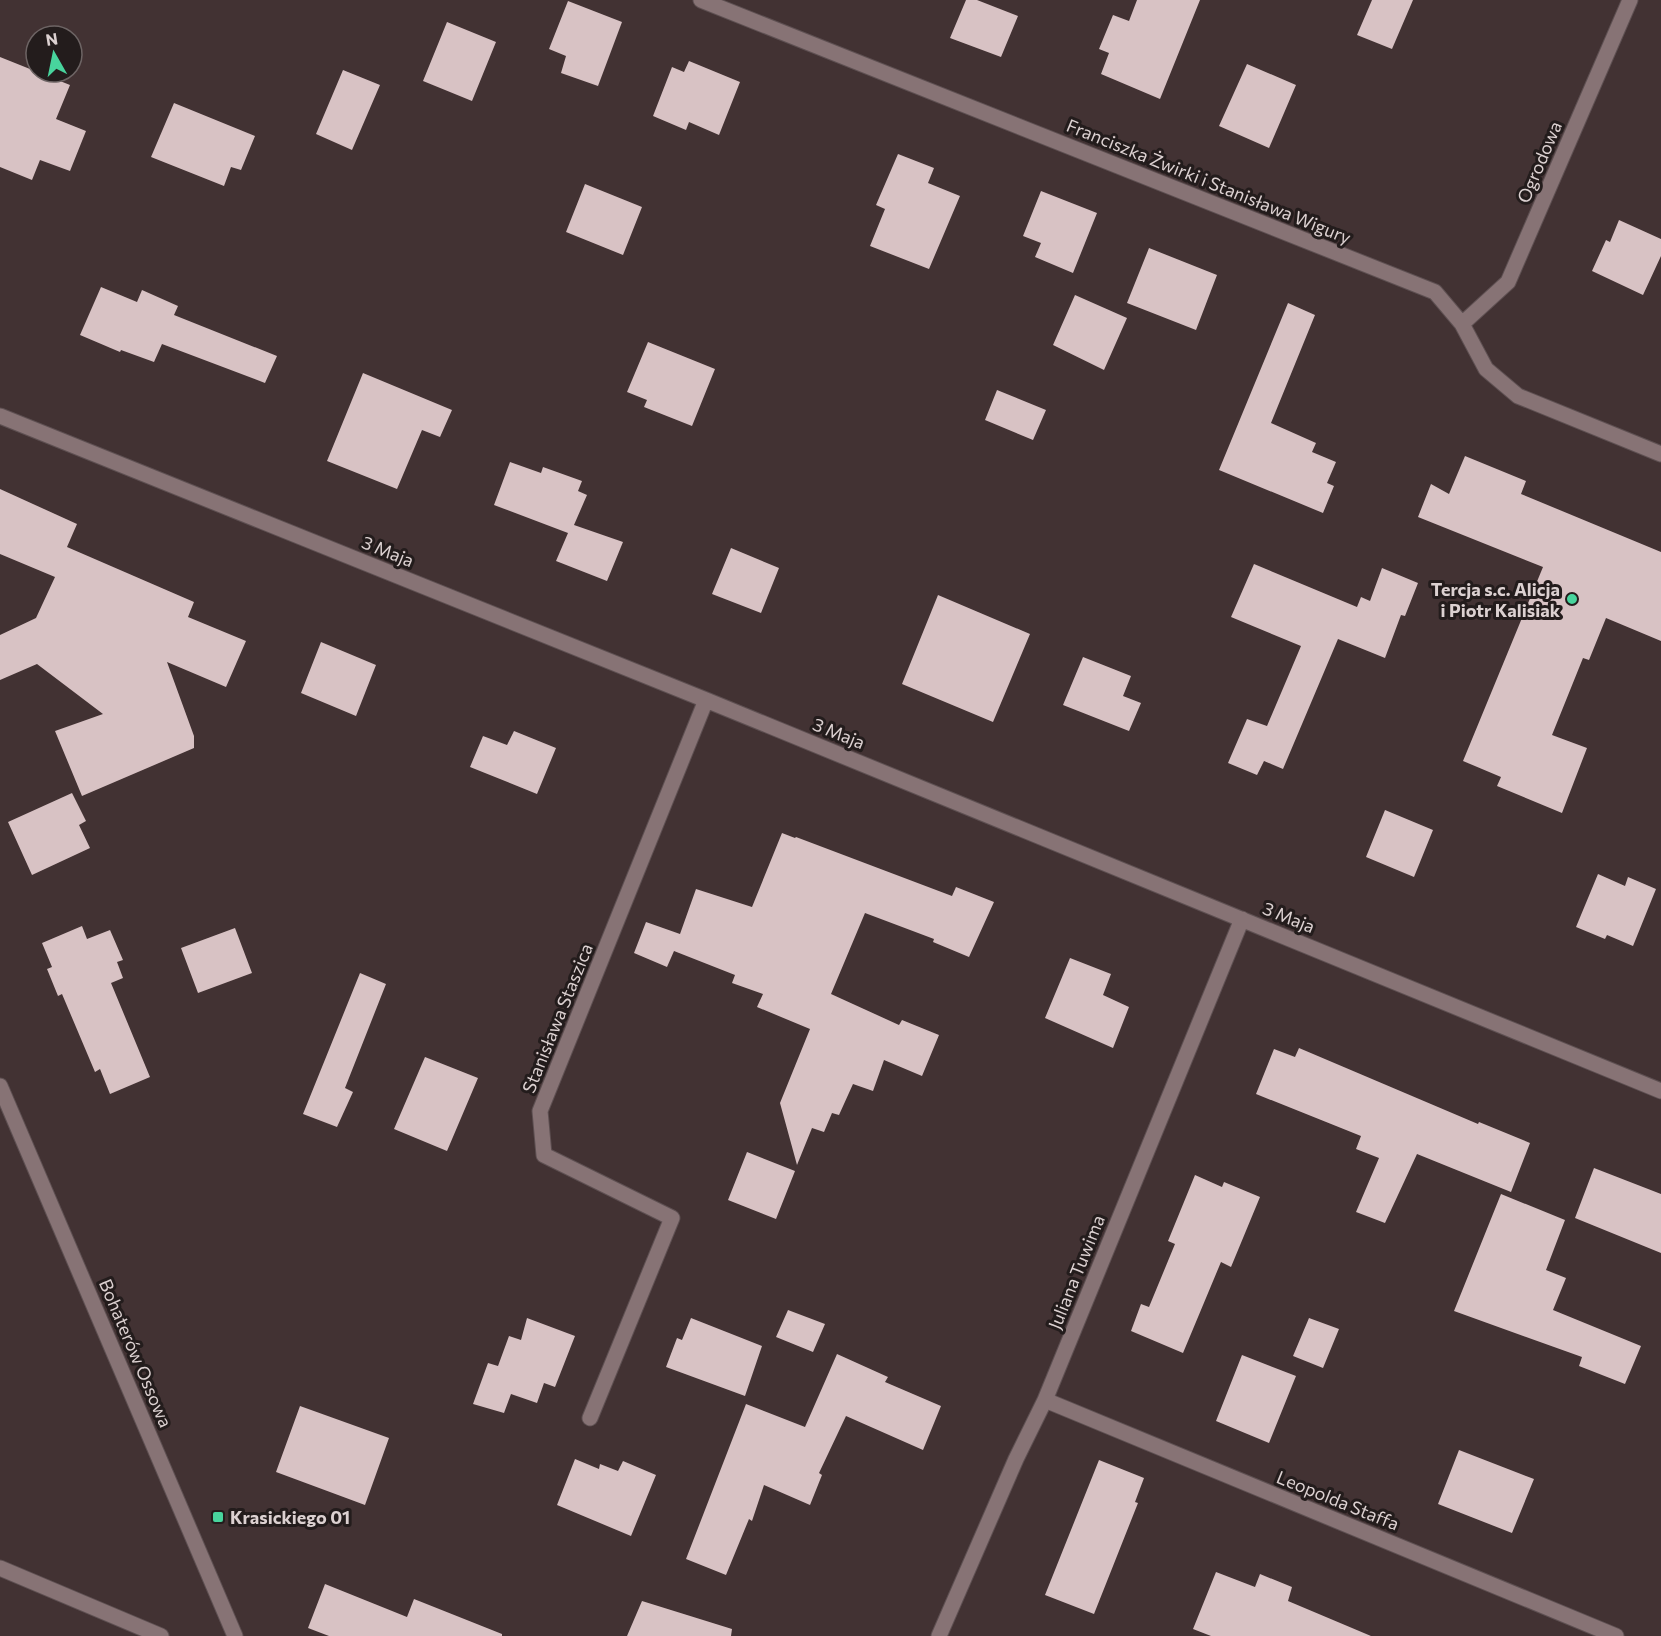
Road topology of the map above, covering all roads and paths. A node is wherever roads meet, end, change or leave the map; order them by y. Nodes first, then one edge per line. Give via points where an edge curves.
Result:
1 (701, 0) edge
2 (1630, 0) edge
3 (1462, 324) junction
4 (0, 416) edge
5 (1661, 454) edge
6 (706, 700) junction
7 (1242, 919) junction
8 (0, 1086) edge
9 (1661, 1091) edge
10 (1045, 1400) junction
11 (590, 1418) dead end
12 (0, 1569) edge
13 (161, 1636) edge
14 (235, 1636) edge
15 (939, 1636) edge
16 (1616, 1636) edge

1 - 3 street, Franciszka Żwirki i Stanisława Wigury via 1435,292
2 - 3 street, Ogrodowa via 1508,282
3 - 5 street, Franciszka Żwirki i Stanisława Wigury via 1486,369 1518,396
4 - 6 street, 3 Maja
6 - 7 street, 3 Maja
6 - 11 street, Stanisława Staszica via 540,1111 544,1155 672,1218
7 - 9 street, 3 Maja
7 - 10 street, Juliana Tuwima
8 - 14 street, Bohaterów Ossowa
10 - 15 street, Juliana Tuwima
10 - 16 street, Leopolda Staffa
12 - 13 street

